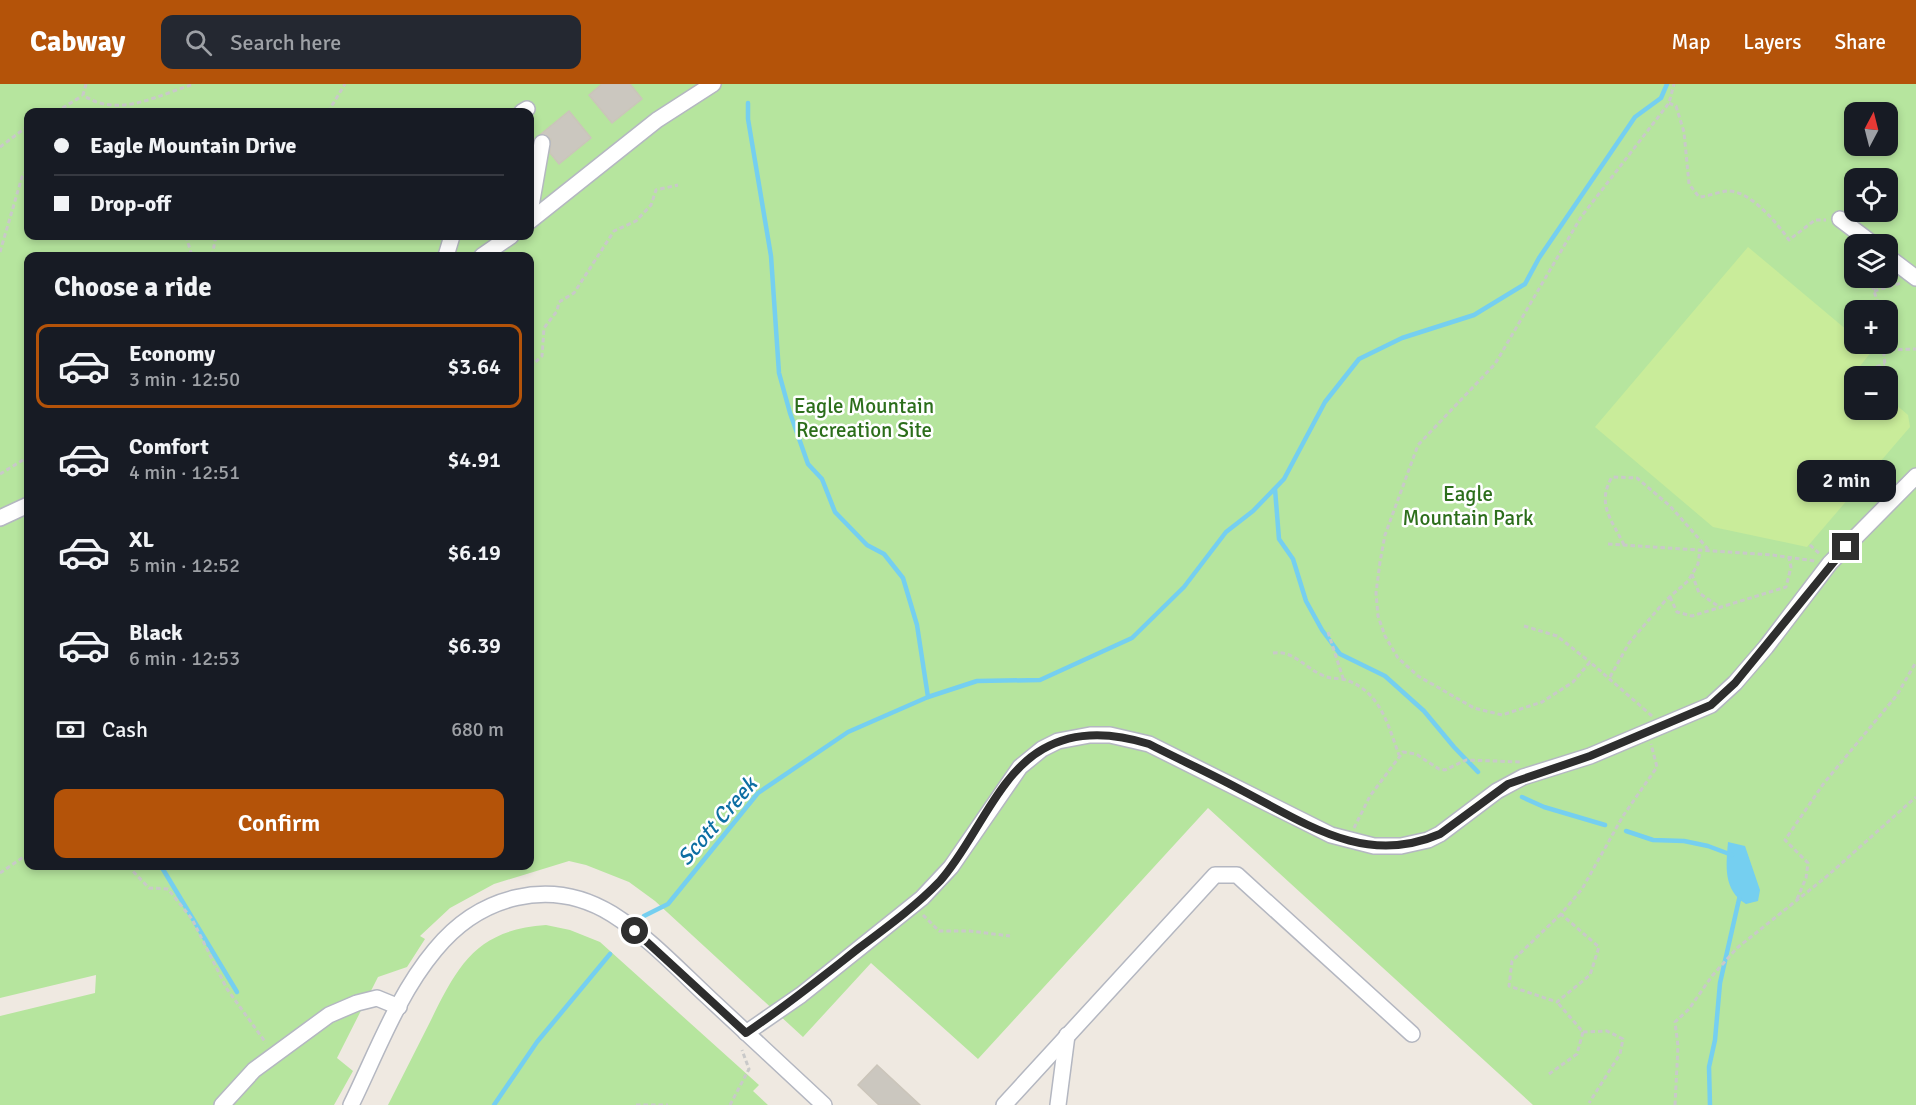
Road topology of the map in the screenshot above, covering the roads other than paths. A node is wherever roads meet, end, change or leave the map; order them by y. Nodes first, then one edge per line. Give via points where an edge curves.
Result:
1 (713, 84) edge
2 (542, 143) dead end
3 (534, 189) edge
4 (534, 218) edge
5 (1840, 219) road end
6 (1860, 234) edge
7 (505, 240) edge
8 (488, 252) edge
9 (1898, 264) edge
10 (1916, 278) edge
11 (1916, 476) edge
12 (24, 507) edge
13 (0, 518) edge
14 (399, 1007) junction
15 (746, 1033) junction
16 (1067, 1035) junction
17 (1412, 1035) dead end
18 (222, 1105) edge
19 (351, 1105) edge
20 (824, 1105) edge
21 (1005, 1105) edge
22 (1058, 1105) edge

1 - 4 street via 657,120
2 - 3 street
5 - 6 street
7 - 8 street
9 - 10 street
11 - 15 street via 1830,563 1724,695 1696,712 1590,756 1508,784 1428,840 1390,847 1349,841 1130,738 1090,735 1058,741 1020,767 951,867 913,906 801,995
12 - 13 street
14 - 15 street via 433,951 460,924 507,898 551,894 582,900 621,921
14 - 18 street via 377,998 329,1015 254,1070
14 - 19 street
15 - 20 street
16 - 17 street via 1215,875 1238,875
16 - 21 street
16 - 22 street

